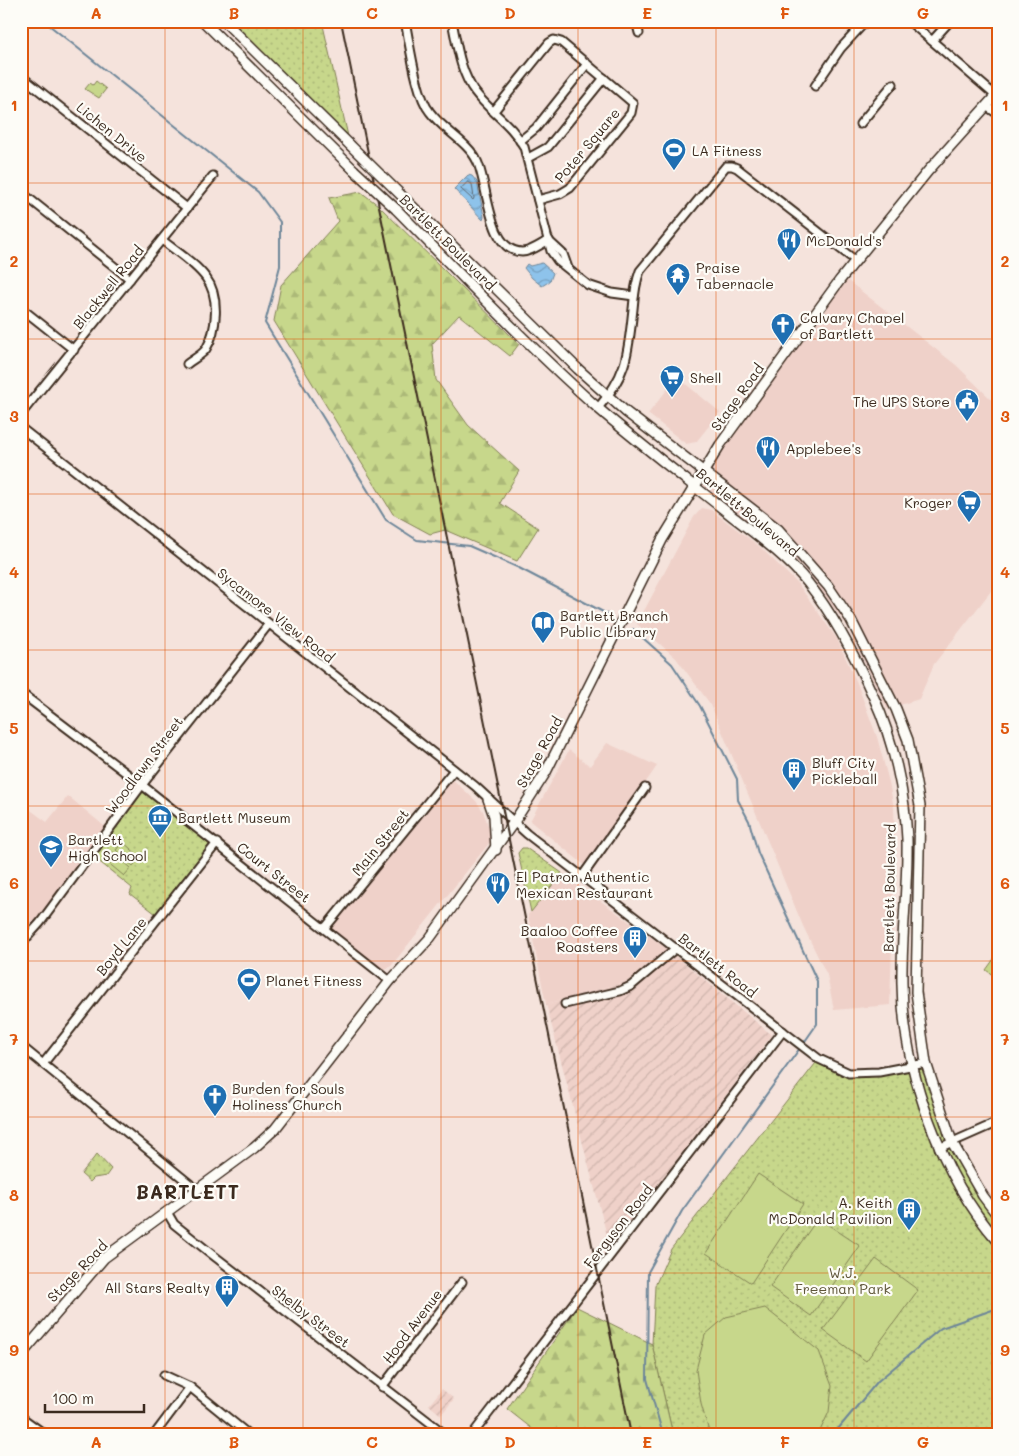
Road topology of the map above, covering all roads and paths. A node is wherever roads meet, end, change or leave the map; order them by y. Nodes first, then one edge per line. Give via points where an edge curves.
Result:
1 (203, 21) edge
2 (224, 21) edge
3 (405, 21) edge
4 (452, 21) edge
5 (636, 21) edge
6 (866, 21) edge
7 (909, 21) edge
8 (950, 21) edge
9 (639, 33) dead end
10 (932, 41) junction
11 (588, 64) junction
12 (21, 76) edge
13 (604, 78) junction
14 (893, 84) dead end
15 (815, 86) dead end
16 (997, 94) edge
17 (986, 106) junction
18 (494, 111) junction
19 (998, 114) edge
20 (860, 124) dead end
21 (520, 141) junction
22 (528, 158) junction
23 (213, 176) dead end
24 (21, 192) edge
25 (538, 200) junction
26 (187, 208) junction
27 (162, 240) junction
28 (550, 241) junction
29 (856, 261) junction
30 (130, 279) junction
31 (634, 296) junction
32 (21, 308) edge
33 (74, 350) junction
34 (188, 364) dead end
35 (608, 396) junction
36 (598, 408) junction
37 (21, 414) edge
38 (21, 428) edge
39 (703, 472) junction
40 (694, 486) junction
41 (268, 625) junction
42 (21, 693) edge
43 (454, 770) junction
44 (142, 785) junction
45 (645, 788) dead end
46 (488, 799) junction
47 (514, 822) junction
48 (217, 843) junction
49 (496, 850) junction
50 (906, 868) junction
51 (920, 868) junction
52 (583, 875) junction
53 (325, 928) junction
54 (21, 944) edge
55 (676, 948) junction
56 (390, 981) junction
57 (916, 992) junction
58 (902, 995) junction
59 (565, 1004) dead end
60 (783, 1031) junction
61 (21, 1046) edge
62 (926, 1063) junction
63 (43, 1064) junction
64 (912, 1066) junction
65 (998, 1122) edge
66 (952, 1142) junction
67 (939, 1148) junction
68 (196, 1190) junction
69 (167, 1212) junction
70 (998, 1216) edge
71 (998, 1241) edge
72 (462, 1282) dead end
73 (21, 1355) edge
74 (164, 1374) dead end
75 (382, 1386) junction
76 (190, 1387) junction
77 (21, 1417) edge
78 (46, 1435) edge
79 (154, 1435) edge
80 (249, 1435) edge
81 (446, 1435) edge
82 (472, 1435) edge

1 - 36 main road, Bartlett Boulevard, bridge
2 - 35 main road, Bartlett Boulevard, bridge
3 - 28 street via 423,101 430,113 476,159 498,234 511,248 520,252
4 - 18 street via 465,75 474,91
5 - 9 street
6 - 15 street via 841,48
7 - 10 street
8 - 10 street
10 - 16 street
11 - 13 street, Poter Square
11 - 18 street, Poter Square via 561,42 552,41
11 - 21 street via 534,131
12 - 26 street, Lichen Drive
13 - 22 street via 548,147
13 - 25 street, Poter Square via 632,100 633,109 568,190
14 - 20 street
16 - 17 main road, Stage Road
17 - 19 street
17 - 29 main road, Stage Road via 928,170
18 - 21 street
21 - 22 street
22 - 25 street
23 - 26 street, Blackwell Road
24 - 30 street
25 - 28 street
26 - 27 street, Blackwell Road
27 - 30 street, Blackwell Road
27 - 34 street via 200,271 212,290 213,333 205,351
28 - 31 street via 564,254 568,268 593,287
29 - 31 street via 737,168 728,165 646,260 637,278
29 - 39 main road, Stage Road via 749,404
30 - 33 street, Blackwell Road
31 - 35 street via 623,374
32 - 33 street
33 - 37 street, Blackwell Road
35 - 36 street
35 - 39 main road, Bartlett Boulevard
36 - 40 main road, Bartlett Boulevard
38 - 41 street, Sycamore View Road
39 - 40 main road, Stage Road
39 - 51 main road, Bartlett Boulevard via 778,529 828,586 851,620 908,740 920,806
40 - 47 main road, Stage Road via 662,540 546,772
40 - 50 main road, Bartlett Boulevard via 779,553 807,581 839,628 883,718 903,796
41 - 43 street, Sycamore View Road
41 - 44 street, Woodlawn Street
42 - 44 street, Court Street
43 - 46 street, Sycamore View Road
43 - 53 street, Main Street
44 - 48 street, Court Street
44 - 54 street, Woodlawn Street
45 - 52 street
46 - 47 street, Sycamore View Road
46 - 49 main road via 494,816
47 - 49 main road, Stage Road
47 - 52 street, Bartlett Road
48 - 53 street, Court Street
48 - 63 street, Boyd Lane
49 - 56 main road, Stage Road via 430,938
50 - 51 main road
50 - 58 main road, Bartlett Boulevard
51 - 57 main road, Bartlett Boulevard
52 - 55 street, Bartlett Road
53 - 56 street, Court Street
55 - 59 street via 631,986
55 - 60 street, Bartlett Road
56 - 68 main road, Stage Road via 275,1129
57 - 58 main road
57 - 62 main road, Bartlett Boulevard
58 - 64 main road, Bartlett Boulevard
60 - 64 street, Bartlett Road via 819,1059 849,1073
60 - 82 street, Ferguson Road
61 - 63 street
62 - 64 street, Bartlett Road
62 - 66 main road, Bartlett Boulevard
63 - 68 street
64 - 67 main road, Bartlett Boulevard
65 - 66 street
66 - 67 street
66 - 70 main road, Bartlett Boulevard
67 - 71 main road, Bartlett Boulevard
68 - 69 main road, Stage Road
69 - 73 main road, Stage Road via 104,1258
69 - 75 street, Shelby Street via 174,1224 202,1247
72 - 75 street, Hood Avenue
74 - 76 street
75 - 81 street, Shelby Street
76 - 79 street
76 - 80 street
77 - 78 street

